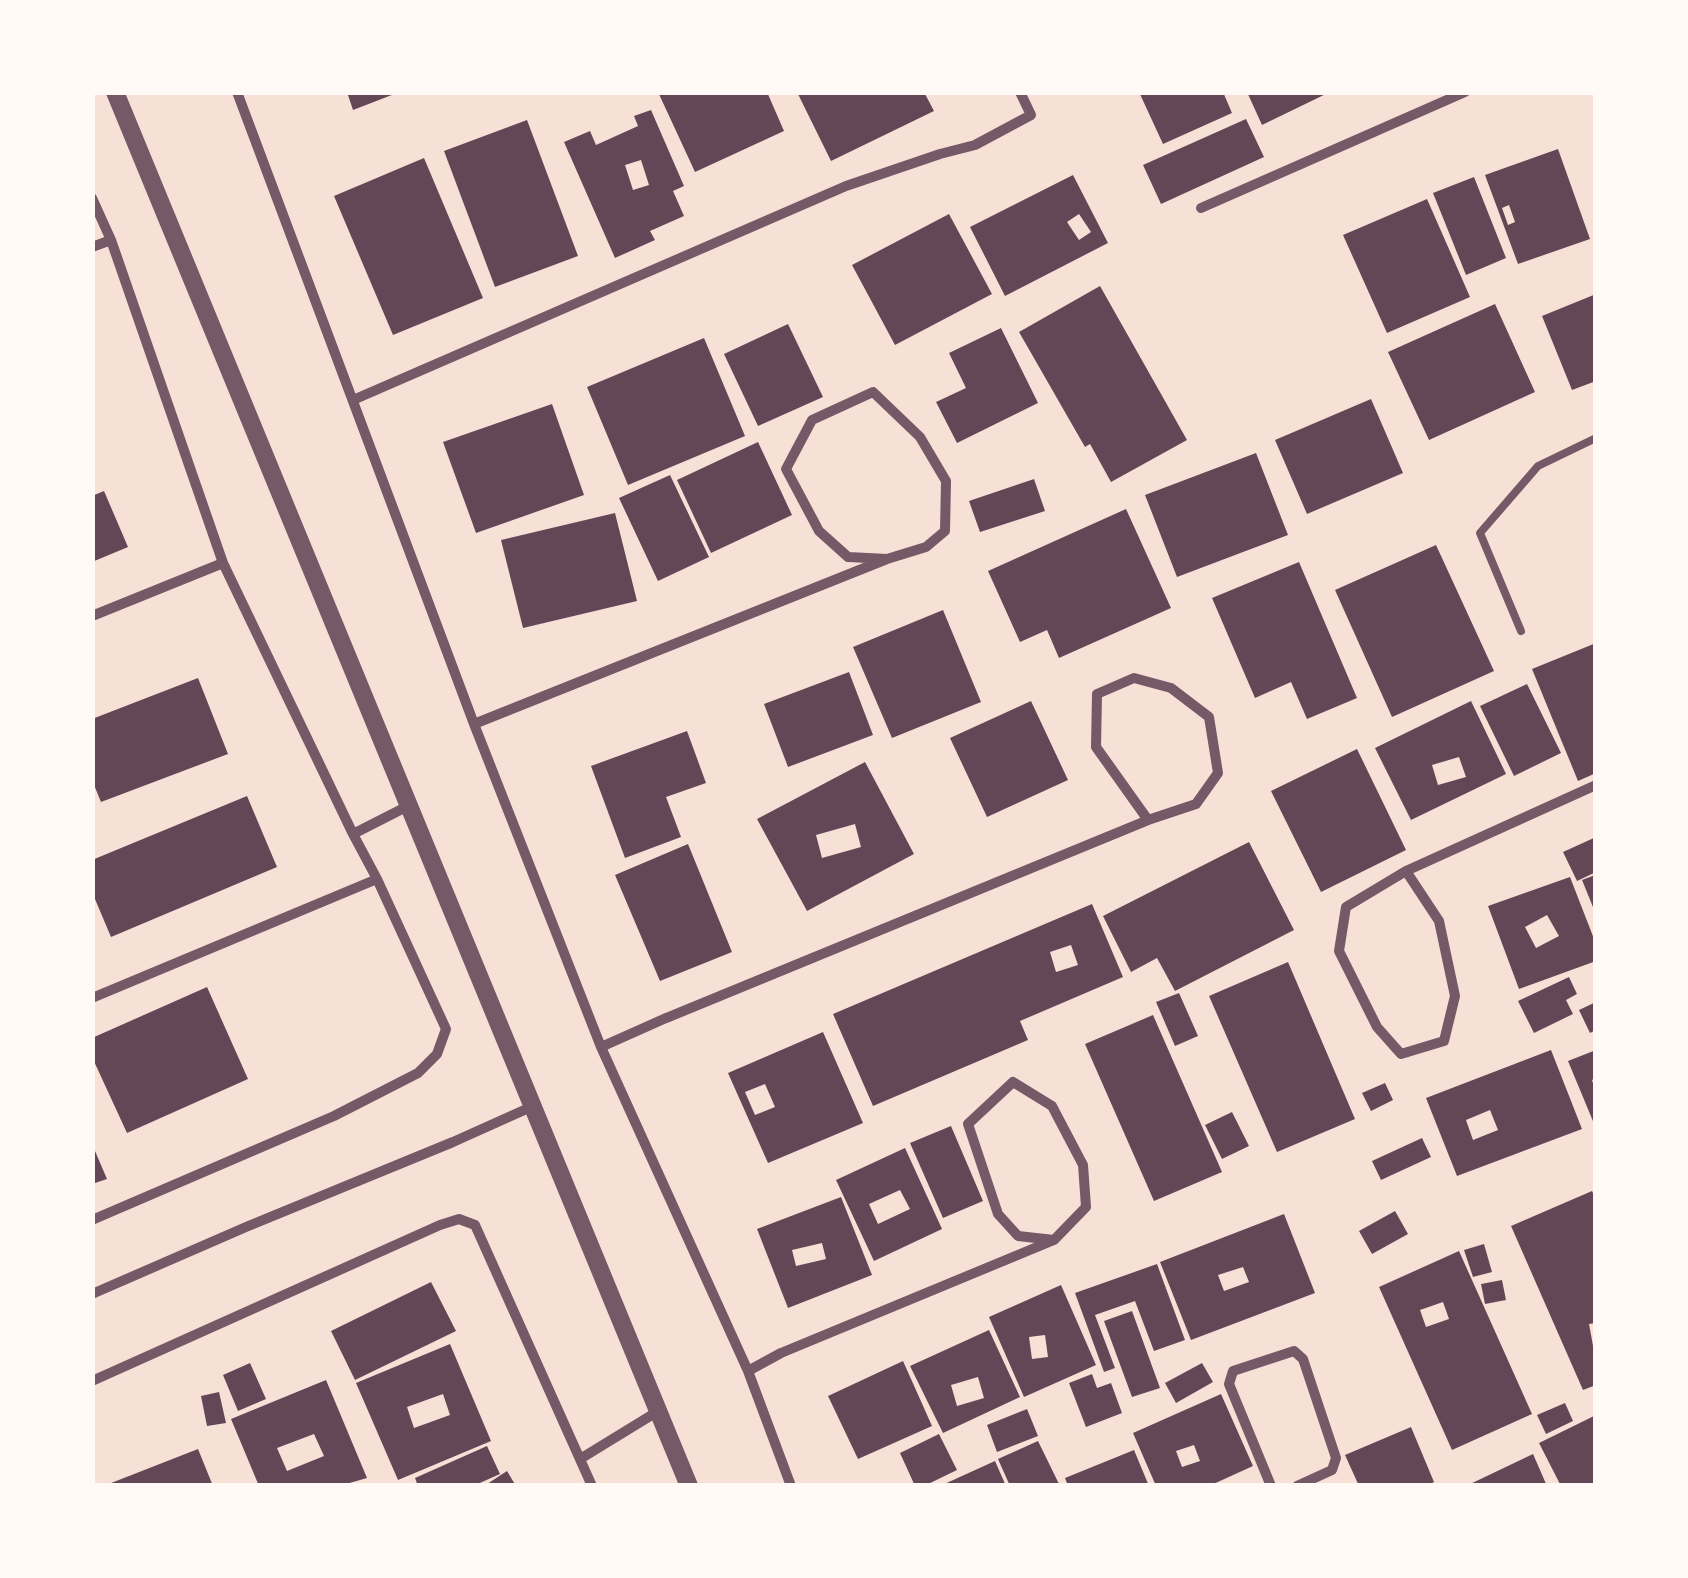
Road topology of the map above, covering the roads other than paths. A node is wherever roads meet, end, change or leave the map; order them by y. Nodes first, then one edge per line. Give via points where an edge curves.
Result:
1 (116, 92) edge
2 (237, 92) edge
3 (1020, 92) edge
4 (1465, 92) edge
5 (92, 198) edge
6 (1201, 208) dead end
7 (111, 240) junction
8 (92, 247) edge
9 (352, 400) junction
10 (1596, 438) edge
11 (887, 559) junction
12 (223, 563) junction
13 (92, 616) edge
14 (1521, 631) dead end
15 (474, 724) junction
16 (1596, 785) edge
17 (410, 805) junction
18 (1148, 820) junction
19 (353, 834) junction
20 (1406, 871) junction
21 (377, 879) junction
22 (92, 998) edge
23 (602, 1047) junction
24 (532, 1107) junction
25 (92, 1220) edge
26 (1054, 1240) junction
27 (92, 1294) edge
28 (748, 1371) junction
29 (92, 1381) edge
30 (660, 1410) junction
31 (580, 1459) junction
32 (592, 1486) edge
33 (689, 1486) edge
34 (791, 1486) edge
35 (1271, 1486) edge
36 (1296, 1486) edge

1 - 17 street
2 - 9 street
3 - 9 street via 1031,115 975,145 846,186
4 - 6 street
5 - 7 street
7 - 8 street
7 - 12 street
9 - 15 street
10 - 14 lane via 1538,466 1480,533
11 - 11 street via 926,547 945,531 946,482 920,437 873,392 812,420 786,469 819,530 848,558
11 - 15 street
12 - 13 street
12 - 19 street
15 - 23 street
16 - 20 street
17 - 19 street
17 - 24 street
18 - 18 street via 1196,804 1218,773 1209,717 1172,688 1134,678 1097,694 1096,747
18 - 23 street
19 - 21 street
20 - 20 street via 1346,907 1339,951 1378,1027 1401,1054 1444,1041 1454,996 1439,920
21 - 22 street
21 - 25 street via 446,1029 437,1054 418,1073 334,1116
23 - 28 street
24 - 27 street
24 - 30 street
26 - 26 street via 1086,1207 1083,1165 1052,1106 1013,1082 968,1124 998,1214 1018,1236
26 - 28 street
28 - 34 street
29 - 31 street via 459,1218 476,1225
30 - 31 street
30 - 33 street
31 - 32 street
35 - 36 street via 1229,1384 1233,1371 1294,1351 1304,1359 1336,1458 1332,1470

